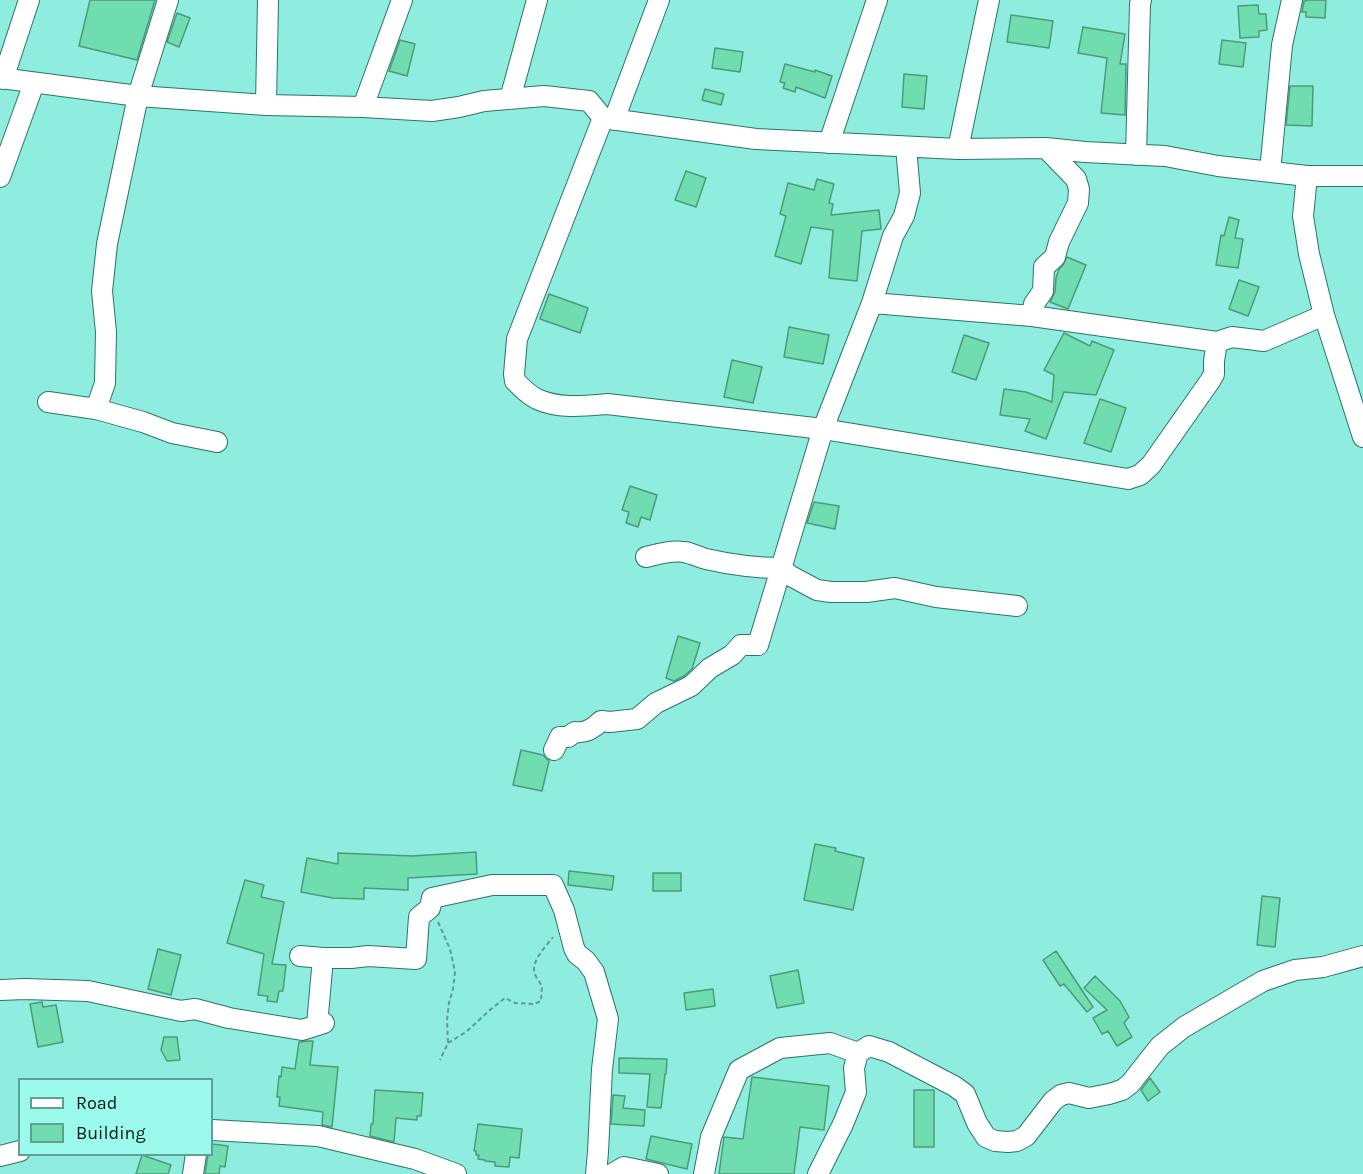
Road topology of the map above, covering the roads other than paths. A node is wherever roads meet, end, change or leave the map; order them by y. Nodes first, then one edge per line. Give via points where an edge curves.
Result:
1 (29, 0) edge
2 (168, 0) edge
3 (268, 0) edge
4 (402, 0) edge
5 (537, 0) edge
6 (659, 0) edge
7 (877, 0) edge
8 (989, 0) edge
9 (1141, 0) edge
10 (1292, 0) edge
11 (2, 78) edge
12 (34, 83) junction
13 (138, 96) junction
14 (510, 99) junction
15 (266, 105) junction
16 (363, 107) junction
17 (608, 119) junction
18 (829, 143) junction
19 (906, 147) junction
20 (1046, 147) junction
21 (958, 149) junction
22 (1136, 155) junction
23 (1270, 172) junction
24 (1307, 176) junction
25 (1363, 176) edge
26 (0, 177) edge
27 (872, 303) junction
28 (1324, 315) junction
29 (1032, 316) junction
30 (1217, 342) junction
31 (48, 402) dead end
32 (96, 410) junction
33 (823, 429) junction
34 (1363, 437) edge
35 (217, 442) dead end
36 (646, 557) dead end
37 (782, 568) junction
38 (1017, 606) dead end
39 (554, 750) dead end
40 (300, 956) dead end
41 (1363, 957) edge
42 (323, 958) junction
43 (0, 990) edge
44 (858, 1053) junction
45 (213, 1130) edge
46 (18, 1152) edge
47 (0, 1156) edge
48 (196, 1156) edge
49 (412, 1167) edge
50 (193, 1174) edge
51 (456, 1174) edge
52 (596, 1174) edge
53 (612, 1174) edge
54 (658, 1174) edge
55 (704, 1174) edge
56 (818, 1174) edge

1 - 11 street
2 - 13 street
3 - 15 street
4 - 16 street
5 - 14 street
6 - 17 street
7 - 18 street
8 - 21 street
9 - 22 street
10 - 23 street via 1282,45
11 - 12 street
12 - 13 street
12 - 26 street
13 - 15 street
13 - 32 street via 107,244 102,291 105,383
14 - 16 street via 432,111
14 - 17 street via 544,96 588,101
15 - 16 street
17 - 18 street via 756,139
17 - 33 street via 517,339 514,381 534,398 550,404 607,404
18 - 19 street
19 - 21 street
19 - 27 street via 910,194
20 - 21 street
20 - 22 street
20 - 29 street via 1076,179 1078,203 1056,257 1044,267 1043,291 1034,304
22 - 23 street
23 - 24 street
24 - 25 street
24 - 28 street via 1303,216
27 - 29 street
27 - 33 street
28 - 30 street via 1263,341 1232,337
28 - 34 street
29 - 30 street
30 - 33 street via 1210,381 1151,465 1128,479
31 - 32 street
32 - 35 street
33 - 37 street
36 - 37 street via 683,552 741,566
37 - 38 street via 817,590 866,592 895,588
37 - 39 street via 758,645 741,645 691,686 656,703 637,719 601,721 582,734 560,737
40 - 42 street
41 - 44 street via 1295,970 1263,981 1168,1040 1122,1090 1089,1098 1061,1095 1026,1136 1008,1143 986,1137 965,1094 954,1086 889,1052 869,1046
42 - 43 street via 320,1024 302,1030 195,1009 181,1011 88,991
42 - 52 street via 416,959 419,917 430,908 432,898 492,885 554,885 574,948 594,972 608,1019
44 - 55 street via 830,1043 780,1048 739,1070 711,1137
44 - 56 street via 854,1068 856,1092
45 - 49 street via 318,1136
46 - 47 street
48 - 50 street
49 - 51 street
53 - 54 street via 624,1167

